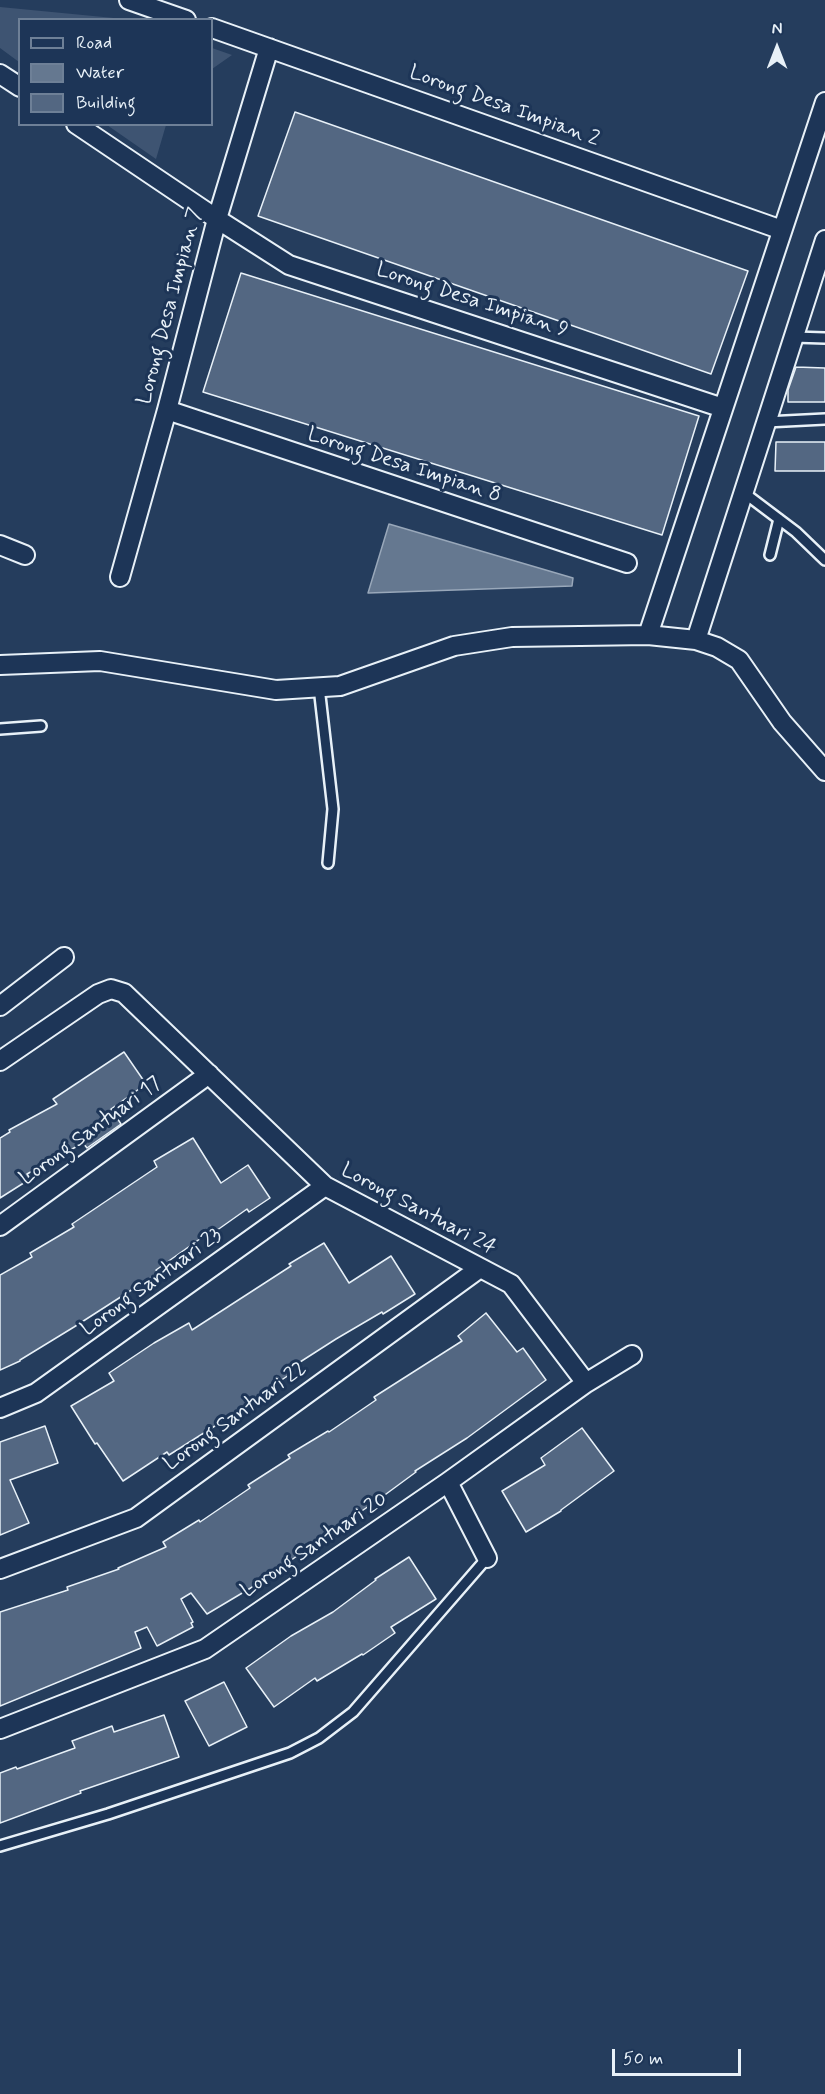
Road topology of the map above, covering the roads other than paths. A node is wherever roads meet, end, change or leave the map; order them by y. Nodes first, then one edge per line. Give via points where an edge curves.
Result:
1 (129, 0) edge
2 (180, 18) edge
3 (213, 28) edge
4 (269, 48) junction
5 (0, 74) edge
6 (18, 86) edge
7 (825, 102) edge
8 (79, 126) edge
9 (217, 219) junction
10 (782, 230) junction
11 (825, 240) edge
12 (819, 276) edge
13 (794, 337) junction
14 (825, 338) edge
15 (723, 408) junction
16 (167, 410) junction
17 (825, 419) edge
18 (766, 422) junction
19 (744, 492) junction
20 (779, 519) junction
21 (0, 545) edge
22 (25, 555) dead end
23 (770, 555) dead end
24 (825, 560) edge
25 (627, 563) dead end
26 (120, 577) dead end
27 (648, 635) junction
28 (696, 640) junction
29 (0, 665) edge
30 (319, 687) junction
31 (41, 726) dead end
32 (0, 729) edge
33 (825, 771) edge
34 (328, 863) dead end
35 (64, 957) dead end
36 (0, 1006) edge
37 (0, 1061) edge
38 (209, 1074) junction
39 (325, 1186) junction
40 (0, 1226) edge
41 (480, 1268) junction
42 (632, 1355) dead end
43 (586, 1383) junction
44 (0, 1408) edge
45 (448, 1482) junction
46 (487, 1558) joint
47 (0, 1569) edge
48 (0, 1729) edge
49 (0, 1846) edge

1 - 2 street
3 - 4 street, Lorong Desa Impian 2
4 - 9 street, Lorong Desa Impian 7
4 - 10 street, Lorong Desa Impian 2
5 - 6 street
7 - 10 street
8 - 9 street, Lorong Desa Impian 9
9 - 15 street, Lorong Desa Impian 9 via 289,265
9 - 16 street, Lorong Desa Impian 7
10 - 15 street
11 - 12 street
12 - 13 street
13 - 14 lane
13 - 18 street
15 - 27 street
16 - 25 street, Lorong Desa Impian 8
16 - 26 street, Lorong Desa Impian 7
17 - 18 lane
18 - 19 street
19 - 20 lane
19 - 28 street
20 - 23 lane
20 - 24 lane
21 - 22 street
27 - 28 street
27 - 30 street via 512,637 454,646 340,686
28 - 33 street via 740,660 782,722
29 - 30 street via 100,661 276,690
30 - 34 lane via 333,809
31 - 32 lane
35 - 36 street
37 - 38 street, Lorong Santuari 24 via 111,989 124,993
38 - 39 street, Lorong Santuari 24
38 - 40 street, Lorong Santuari 17
39 - 41 street, Lorong Santuari 24
39 - 44 street, Lorong Santuari 23 via 36,1394
41 - 43 street, Lorong Santuari 24 via 511,1284
41 - 47 street, Lorong Santuari 22 via 136,1518
42 - 43 street, Lorong Santuari 20
43 - 45 street, Lorong Santuari 20
45 - 46 street
45 - 48 street, Lorong Santuari 20 via 205,1649
46 - 49 lane via 352,1712 319,1738 290,1753

